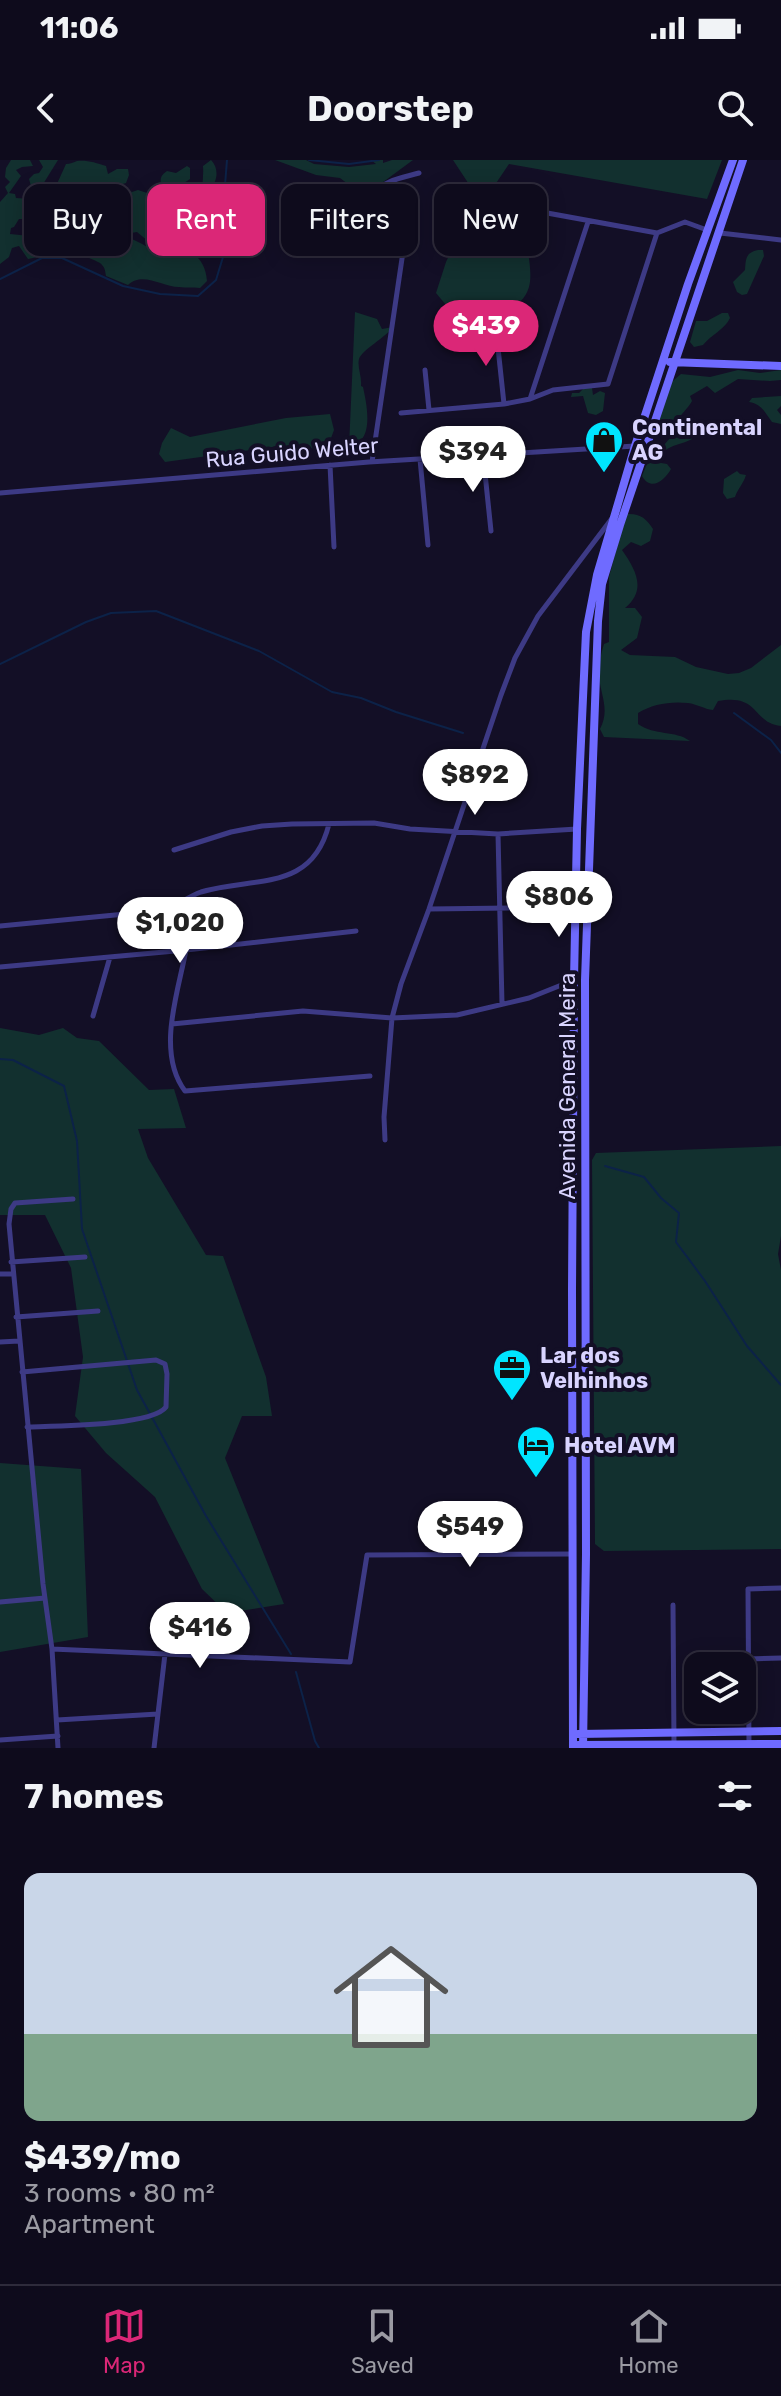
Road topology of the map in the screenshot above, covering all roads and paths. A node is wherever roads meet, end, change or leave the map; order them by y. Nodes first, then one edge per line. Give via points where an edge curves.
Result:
1 (733, 160) edge
2 (743, 160) edge
3 (419, 173) dead end
4 (547, 214) edge
5 (588, 222) junction
6 (707, 230) junction
7 (657, 233) junction
8 (720, 233) junction
9 (781, 240) edge
10 (496, 329) dead end
11 (662, 362) junction
12 (674, 362) junction
13 (781, 366) edge
14 (425, 370) dead end
15 (530, 399) junction
16 (504, 404) junction
17 (429, 410) junction
18 (401, 413) dead end
19 (635, 446) junction
20 (645, 449) junction
21 (483, 454) junction
22 (420, 459) junction
23 (372, 462) junction
24 (330, 465) junction
25 (0, 493) edge
26 (615, 513) junction
27 (491, 531) dead end
28 (428, 545) dead end
29 (334, 547) dead end
30 (329, 824) junction
31 (577, 829) junction
32 (590, 830) junction
33 (454, 833) junction
34 (498, 834) junction
35 (174, 850) dead end
36 (499, 907) junction
37 (575, 907) junction
38 (429, 909) junction
39 (0, 926) edge
40 (356, 931) dead end
41 (186, 950) junction
42 (110, 957) junction
43 (0, 967) edge
44 (574, 980) junction
45 (585, 980) junction
46 (502, 1004) junction
47 (93, 1016) dead end
48 (392, 1018) junction
49 (172, 1024) junction
50 (370, 1076) dead end
51 (385, 1140) dead end
52 (73, 1199) dead end
53 (85, 1257) dead end
54 (11, 1262) junction
55 (0, 1274) edge
56 (12, 1274) junction
57 (98, 1311) dead end
58 (16, 1317) junction
59 (19, 1341) junction
60 (0, 1342) edge
61 (22, 1372) junction
62 (27, 1427) junction
63 (574, 1554) junction
64 (586, 1554) junction
65 (781, 1588) edge
66 (45, 1598) junction
67 (0, 1602) edge
68 (673, 1605) dead end
69 (52, 1649) junction
70 (749, 1652) edge
71 (165, 1654) junction
72 (781, 1658) edge
73 (756, 1659) edge
74 (158, 1714) junction
75 (57, 1720) junction
76 (750, 1724) edge
77 (673, 1731) junction
78 (750, 1731) junction
79 (781, 1731) edge
80 (578, 1734) junction
81 (58, 1736) junction
82 (0, 1740) edge
83 (781, 1744) edge
84 (674, 1746) edge
85 (749, 1746) edge
86 (578, 1747) edge
87 (58, 1748) edge
88 (154, 1748) edge

1 - 6 main road, Avenida General Meira
2 - 8 main road, Avenida General Meira
3 - 23 street via 387,182 372,195 404,245
4 - 5 street
5 - 7 street
5 - 15 street
6 - 7 street via 685,222
6 - 8 main road
6 - 11 main road, Avenida General Meira
7 - 15 street via 608,384 553,390
8 - 9 street
8 - 12 main road, Avenida General Meira
10 - 16 street
11 - 12 main road
11 - 19 main road, Avenida General Meira
12 - 13 main road
12 - 20 main road, Avenida General Meira
14 - 17 street
15 - 16 street
16 - 17 street
17 - 18 street
19 - 20 main road
19 - 21 street, Rua Guido Welter
19 - 26 main road, Avenida General Meira
20 - 32 main road, Avenida General Meira via 602,584
21 - 22 street, Rua Guido Welter
21 - 27 street
22 - 23 street, Rua Guido Welter
22 - 28 street
23 - 24 street, Rua Guido Welter
24 - 25 street, Rua Guido Welter
24 - 29 street
26 - 31 main road, Avenida General Meira via 586,632
26 - 33 street via 538,616 515,658
30 - 33 street via 374,823
30 - 35 street via 262,826
30 - 39 street via 322,847 289,876 200,893 155,914
31 - 32 main road
31 - 34 street
31 - 37 main road, Avenida General Meira
32 - 45 main road, Avenida General Meira
33 - 34 street
33 - 38 street
34 - 36 street
36 - 37 street
36 - 38 street
36 - 46 street
37 - 44 main road, Avenida General Meira
38 - 48 street
40 - 41 street
41 - 42 street
41 - 49 street
42 - 43 street
42 - 47 street
44 - 45 main road
44 - 46 street
44 - 63 main road, Avenida General Meira
45 - 64 main road, Avenida General Meira
46 - 48 street via 457,1015
48 - 49 street via 303,1011
48 - 51 street
49 - 50 street via 171,1049 185,1091
52 - 54 street via 15,1203 9,1224
53 - 54 street
54 - 56 street
55 - 56 street
56 - 58 street
57 - 58 street
58 - 59 street
59 - 60 street
59 - 61 street
61 - 62 street
61 - 62 street via 156,1360 165,1364 167,1374 166,1407 160,1414
62 - 66 street
63 - 64 main road
63 - 71 street via 367,1555 350,1662
63 - 80 main road, Avenida General Meira
64 - 80 main road, Avenida General Meira
65 - 70 street via 748,1589
66 - 67 street
66 - 69 street
68 - 77 street
69 - 71 street
69 - 75 street
71 - 74 street
72 - 73 street
74 - 75 street
74 - 88 street
75 - 81 street
76 - 78 street
77 - 78 main road
77 - 80 main road
77 - 84 street
78 - 79 main road
78 - 85 street
80 - 86 main road, Avenida General Meira
81 - 82 street
81 - 87 street
83 - 85 main road
84 - 85 main road
84 - 86 main road

